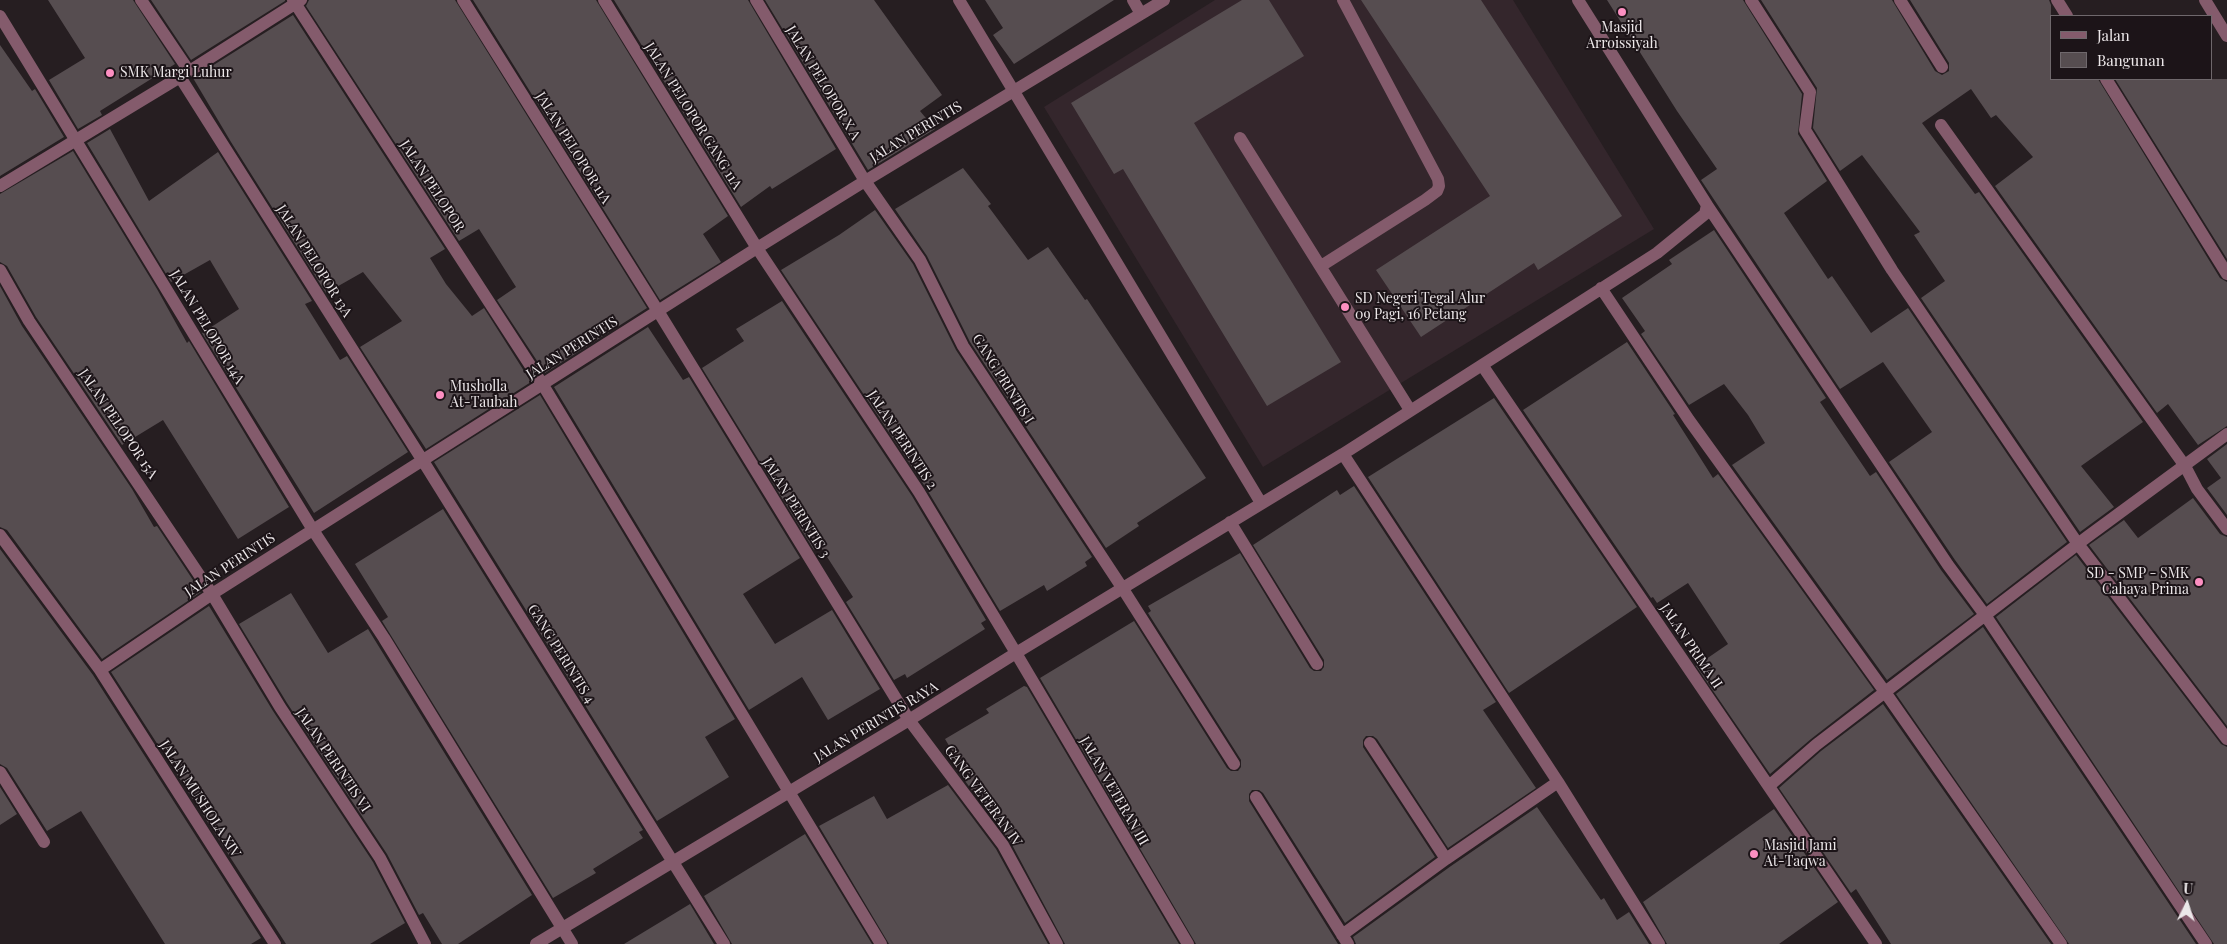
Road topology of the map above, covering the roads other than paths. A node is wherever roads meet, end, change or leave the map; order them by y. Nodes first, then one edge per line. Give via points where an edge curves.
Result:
1 (141, 0) edge
2 (463, 0) edge
3 (604, 0) edge
4 (756, 0) edge
5 (959, 0) edge
6 (1132, 0) edge
7 (1164, 0) edge
8 (1343, 0) edge
9 (1578, 0) edge
10 (1751, 0) edge
11 (1900, 0) edge
12 (2057, 0) edge
13 (2205, 0) edge
14 (296, 1) edge
15 (1141, 14) junction
16 (2066, 15) edge
17 (0, 16) edge
18 (2227, 36) edge
19 (1942, 67) dead end
20 (184, 74) junction
21 (2107, 80) edge
22 (1014, 90) junction
23 (1941, 125) dead end
24 (1240, 138) dead end
25 (76, 140) junction
26 (865, 181) junction
27 (0, 186) edge
28 (1707, 205) junction
29 (757, 248) junction
30 (1321, 266) junction
31 (0, 270) edge
32 (2227, 274) edge
33 (1601, 288) junction
34 (658, 312) junction
35 (1482, 365) junction
36 (543, 385) junction
37 (1410, 410) junction
38 (2227, 434) edge
39 (1343, 454) junction
40 (424, 460) junction
41 (2184, 466) junction
42 (1261, 503) junction
43 (1230, 522) junction
44 (2227, 529) edge
45 (313, 530) junction
46 (0, 535) edge
47 (2078, 544) junction
48 (1123, 589) junction
49 (212, 594) junction
50 (1985, 616) junction
51 (1016, 653) junction
52 (1317, 664) dead end
53 (100, 670) junction
54 (1885, 692) junction
55 (909, 720) junction
56 (2227, 739) edge
57 (1370, 743) dead end
58 (1234, 764) dead end
59 (0, 772) edge
60 (1558, 782) junction
61 (1769, 786) junction
62 (789, 792) junction
63 (1256, 797) dead end
64 (44, 842) dead end
65 (1446, 859) junction
66 (673, 862) junction
67 (562, 928) junction
68 (1345, 940) edge
69 (275, 944) edge
70 (425, 944) edge
71 (536, 944) edge
72 (572, 944) edge
73 (724, 944) edge
74 (881, 944) edge
75 (1057, 944) edge
76 (1188, 944) edge
77 (1660, 944) edge
78 (1876, 944) edge
79 (2061, 944) edge
80 (2206, 944) edge

1 - 20 street, JALAN PELOPOR 13A
2 - 34 street, JALAN PELOPOR 11A
3 - 29 street, JALAN PELOPOR GANG 11A
4 - 26 street, JALAN PELOPOR X A
5 - 22 street
6 - 15 street
7 - 15 street, JALAN PERINTIS
8 - 30 street via 1439,186 1425,200
9 - 28 street
10 - 47 street via 1810,92 1805,130 1892,270
11 - 19 street
12 - 16 street
13 - 18 street
14 - 20 street, JALAN PELOPOR
14 - 36 street, JALAN PELOPOR
15 - 22 street, JALAN PERINTIS
17 - 25 street, JALAN PELOPOR 14A
20 - 25 street, JALAN PELOPOR
20 - 40 street, JALAN PELOPOR 13A
21 - 32 street
22 - 26 street, JALAN PERINTIS
22 - 42 street
23 - 41 street
24 - 30 street
25 - 27 street, JALAN PELOPOR
25 - 45 street, JALAN PELOPOR 14A
26 - 29 street, JALAN PERINTIS
26 - 48 street, GANG PRINTIS I via 920,260 963,346
28 - 33 street, JALAN PERINTIS RAYA via 1705,214 1657,253
28 - 50 street
29 - 34 street, JALAN PERINTIS
29 - 51 street, JALAN PERINTIS 2 via 919,492
30 - 37 street
31 - 49 street, JALAN PELOPOR 15A via 29,321
33 - 35 street, JALAN PERINTIS RAYA
33 - 54 street via 1689,420
34 - 36 street, JALAN PERINTIS
34 - 55 street, JALAN PERINTIS 3
35 - 37 street, JALAN PERINTIS RAYA
35 - 61 street, JALAN PRIMA II
36 - 40 street, JALAN PERINTIS
36 - 62 street
37 - 39 street, JALAN PERINTIS RAYA
38 - 41 street
39 - 42 street, JALAN PERINTIS RAYA
39 - 60 street
40 - 45 street, JALAN PERINTIS
40 - 66 street, GANG PERINTIS 4
41 - 44 street
41 - 47 street
42 - 43 street, JALAN PERINTIS RAYA
43 - 48 street, JALAN PERINTIS RAYA
43 - 52 street
45 - 49 street, JALAN PERINTIS
45 - 67 street, JALAN PELOPOR 14A via 384,638
46 - 53 street, JALAN MUSHOLA XIV
47 - 50 street
47 - 56 street
48 - 51 street, JALAN PERINTIS RAYA
48 - 58 street, GANG PRINTIS I
49 - 53 street, JALAN PERINTIS
49 - 70 street, JALAN PERINTIS VI via 280,708 380,858
50 - 54 street
50 - 80 street
51 - 55 street, JALAN PERINTIS RAYA
51 - 76 street, JALAN VETERAN III
53 - 69 street, JALAN MUSHOLA XIV
54 - 61 street
54 - 79 street
55 - 62 street, JALAN PERINTIS RAYA
55 - 75 street, GANG VETERAN IV via 1003,845
57 - 65 street
59 - 64 street
60 - 65 street
60 - 77 street
61 - 78 street, JALAN PRIMA II
62 - 66 street, JALAN PERINTIS RAYA
62 - 74 street
63 - 68 street
65 - 68 street
66 - 67 street, JALAN PERINTIS RAYA
66 - 73 street, GANG PERINTIS 4
67 - 71 street, JALAN PERINTIS RAYA
67 - 72 street, JALAN PELOPOR 14A

